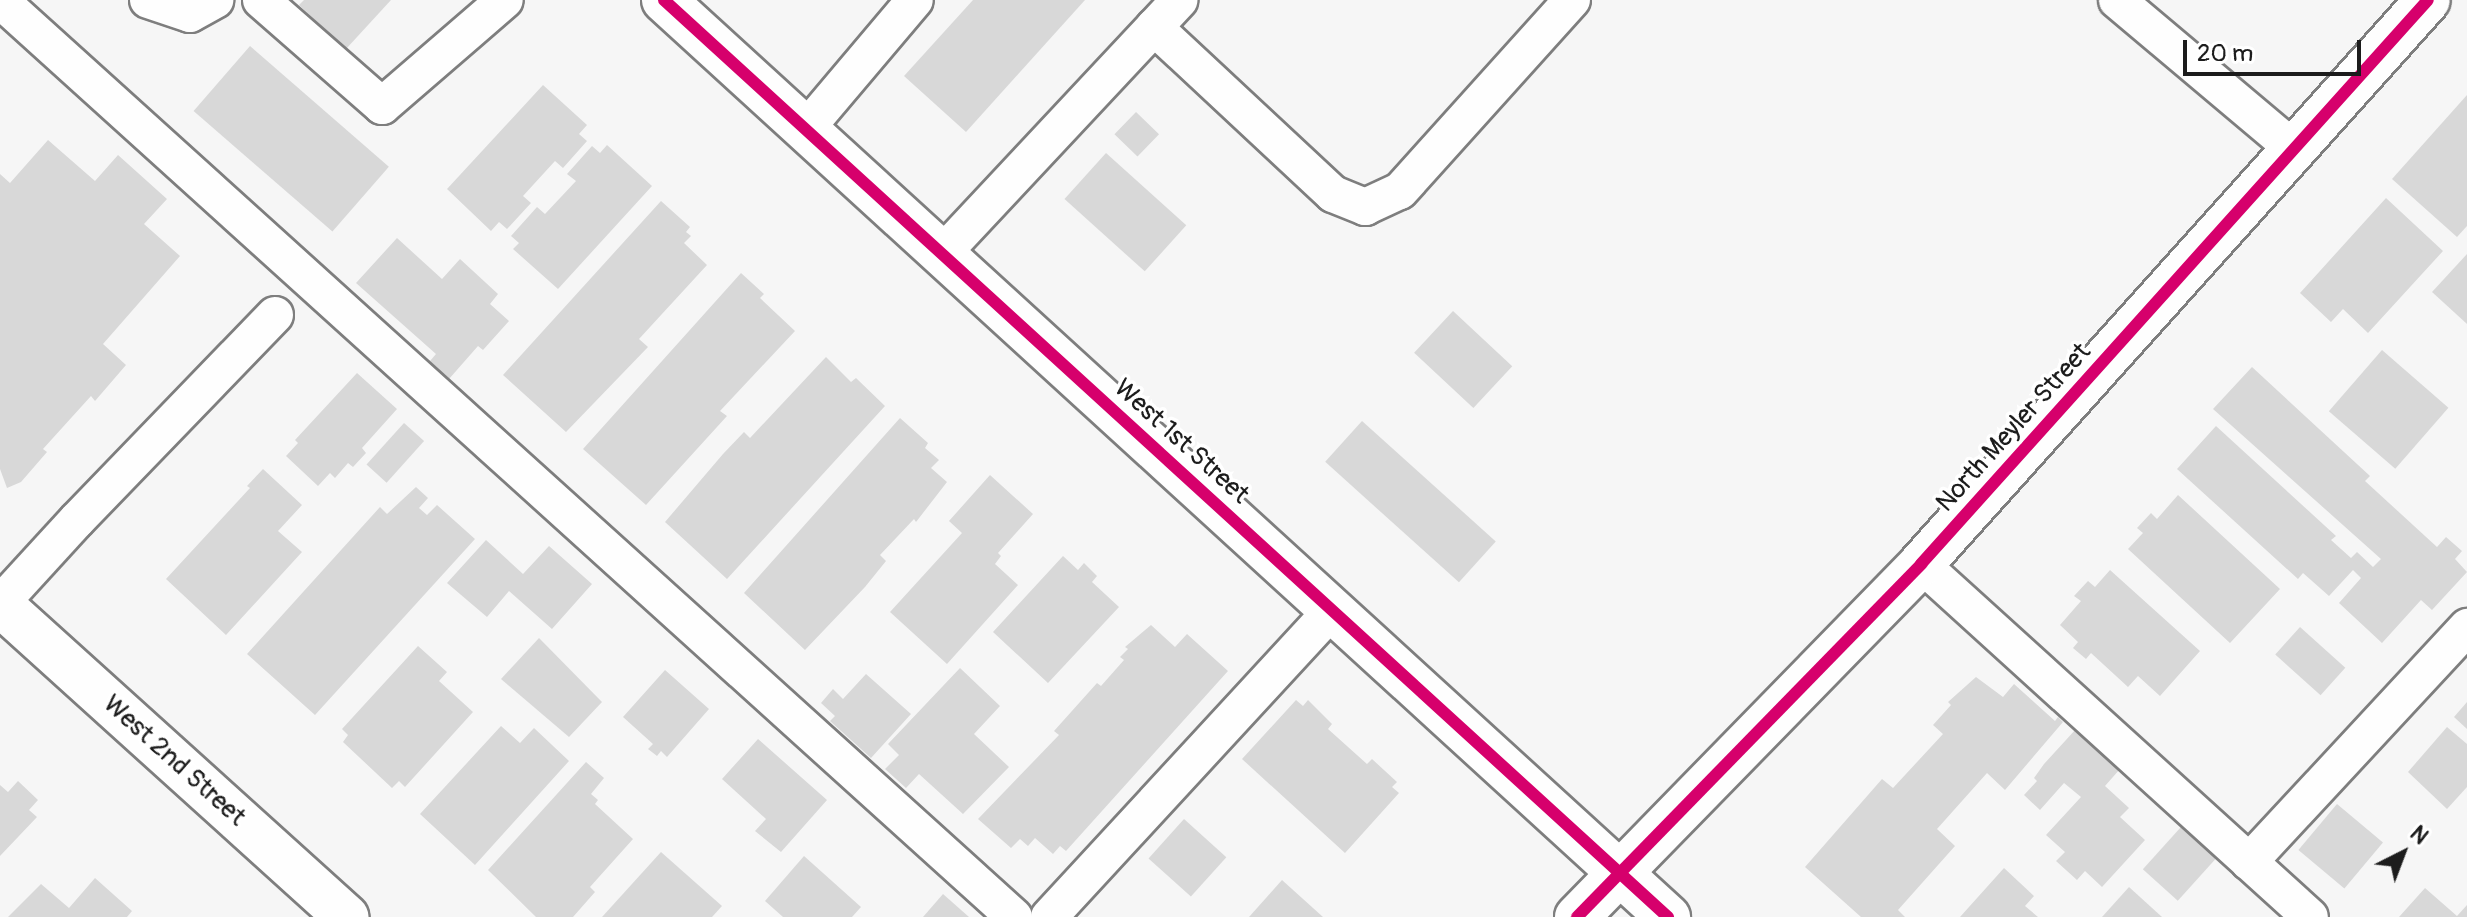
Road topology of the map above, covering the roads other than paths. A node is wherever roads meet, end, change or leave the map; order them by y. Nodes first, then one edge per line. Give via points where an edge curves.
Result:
1 (0, 0) edge
2 (148, 0) edge
3 (215, 0) edge
4 (261, 0) edge
5 (505, 0) edge
6 (664, 0) edge
7 (915, 0) edge
8 (1180, 0) edge
9 (1572, 0) edge
10 (2117, 0) edge
11 (2428, 0) edge
12 (1154, 27) junction
13 (805, 130) junction
14 (2295, 150) junction
15 (941, 255) junction
16 (275, 315) dead end
17 (1921, 564) junction
18 (0, 604) edge
19 (1333, 609) junction
20 (2467, 627) edge
21 (2249, 862) junction
22 (1619, 870) junction
23 (347, 917) edge
24 (1014, 917) edge
25 (1049, 917) edge
26 (1577, 917) edge
27 (1668, 917) edge
28 (2310, 917) edge

1 - 24 lane
2 - 3 lane via 190,14
4 - 5 lane via 382,106
6 - 13 street, West 1st Street
7 - 13 lane
8 - 12 lane
9 - 12 lane via 1400,191 1365,207 1333,194
10 - 14 lane
11 - 14 street, North Meyler Street
12 - 15 lane
13 - 15 street, West 1st Street
14 - 17 street, North Meyler Street
15 - 19 street, West 1st Street
16 - 18 lane
17 - 21 lane
17 - 22 street, North Meyler Street
18 - 23 street, West 2nd Street
19 - 22 street, West 1st Street
19 - 25 lane
20 - 21 lane
21 - 28 lane
22 - 26 street, North Meyler Street
22 - 27 street, West 1st Street

